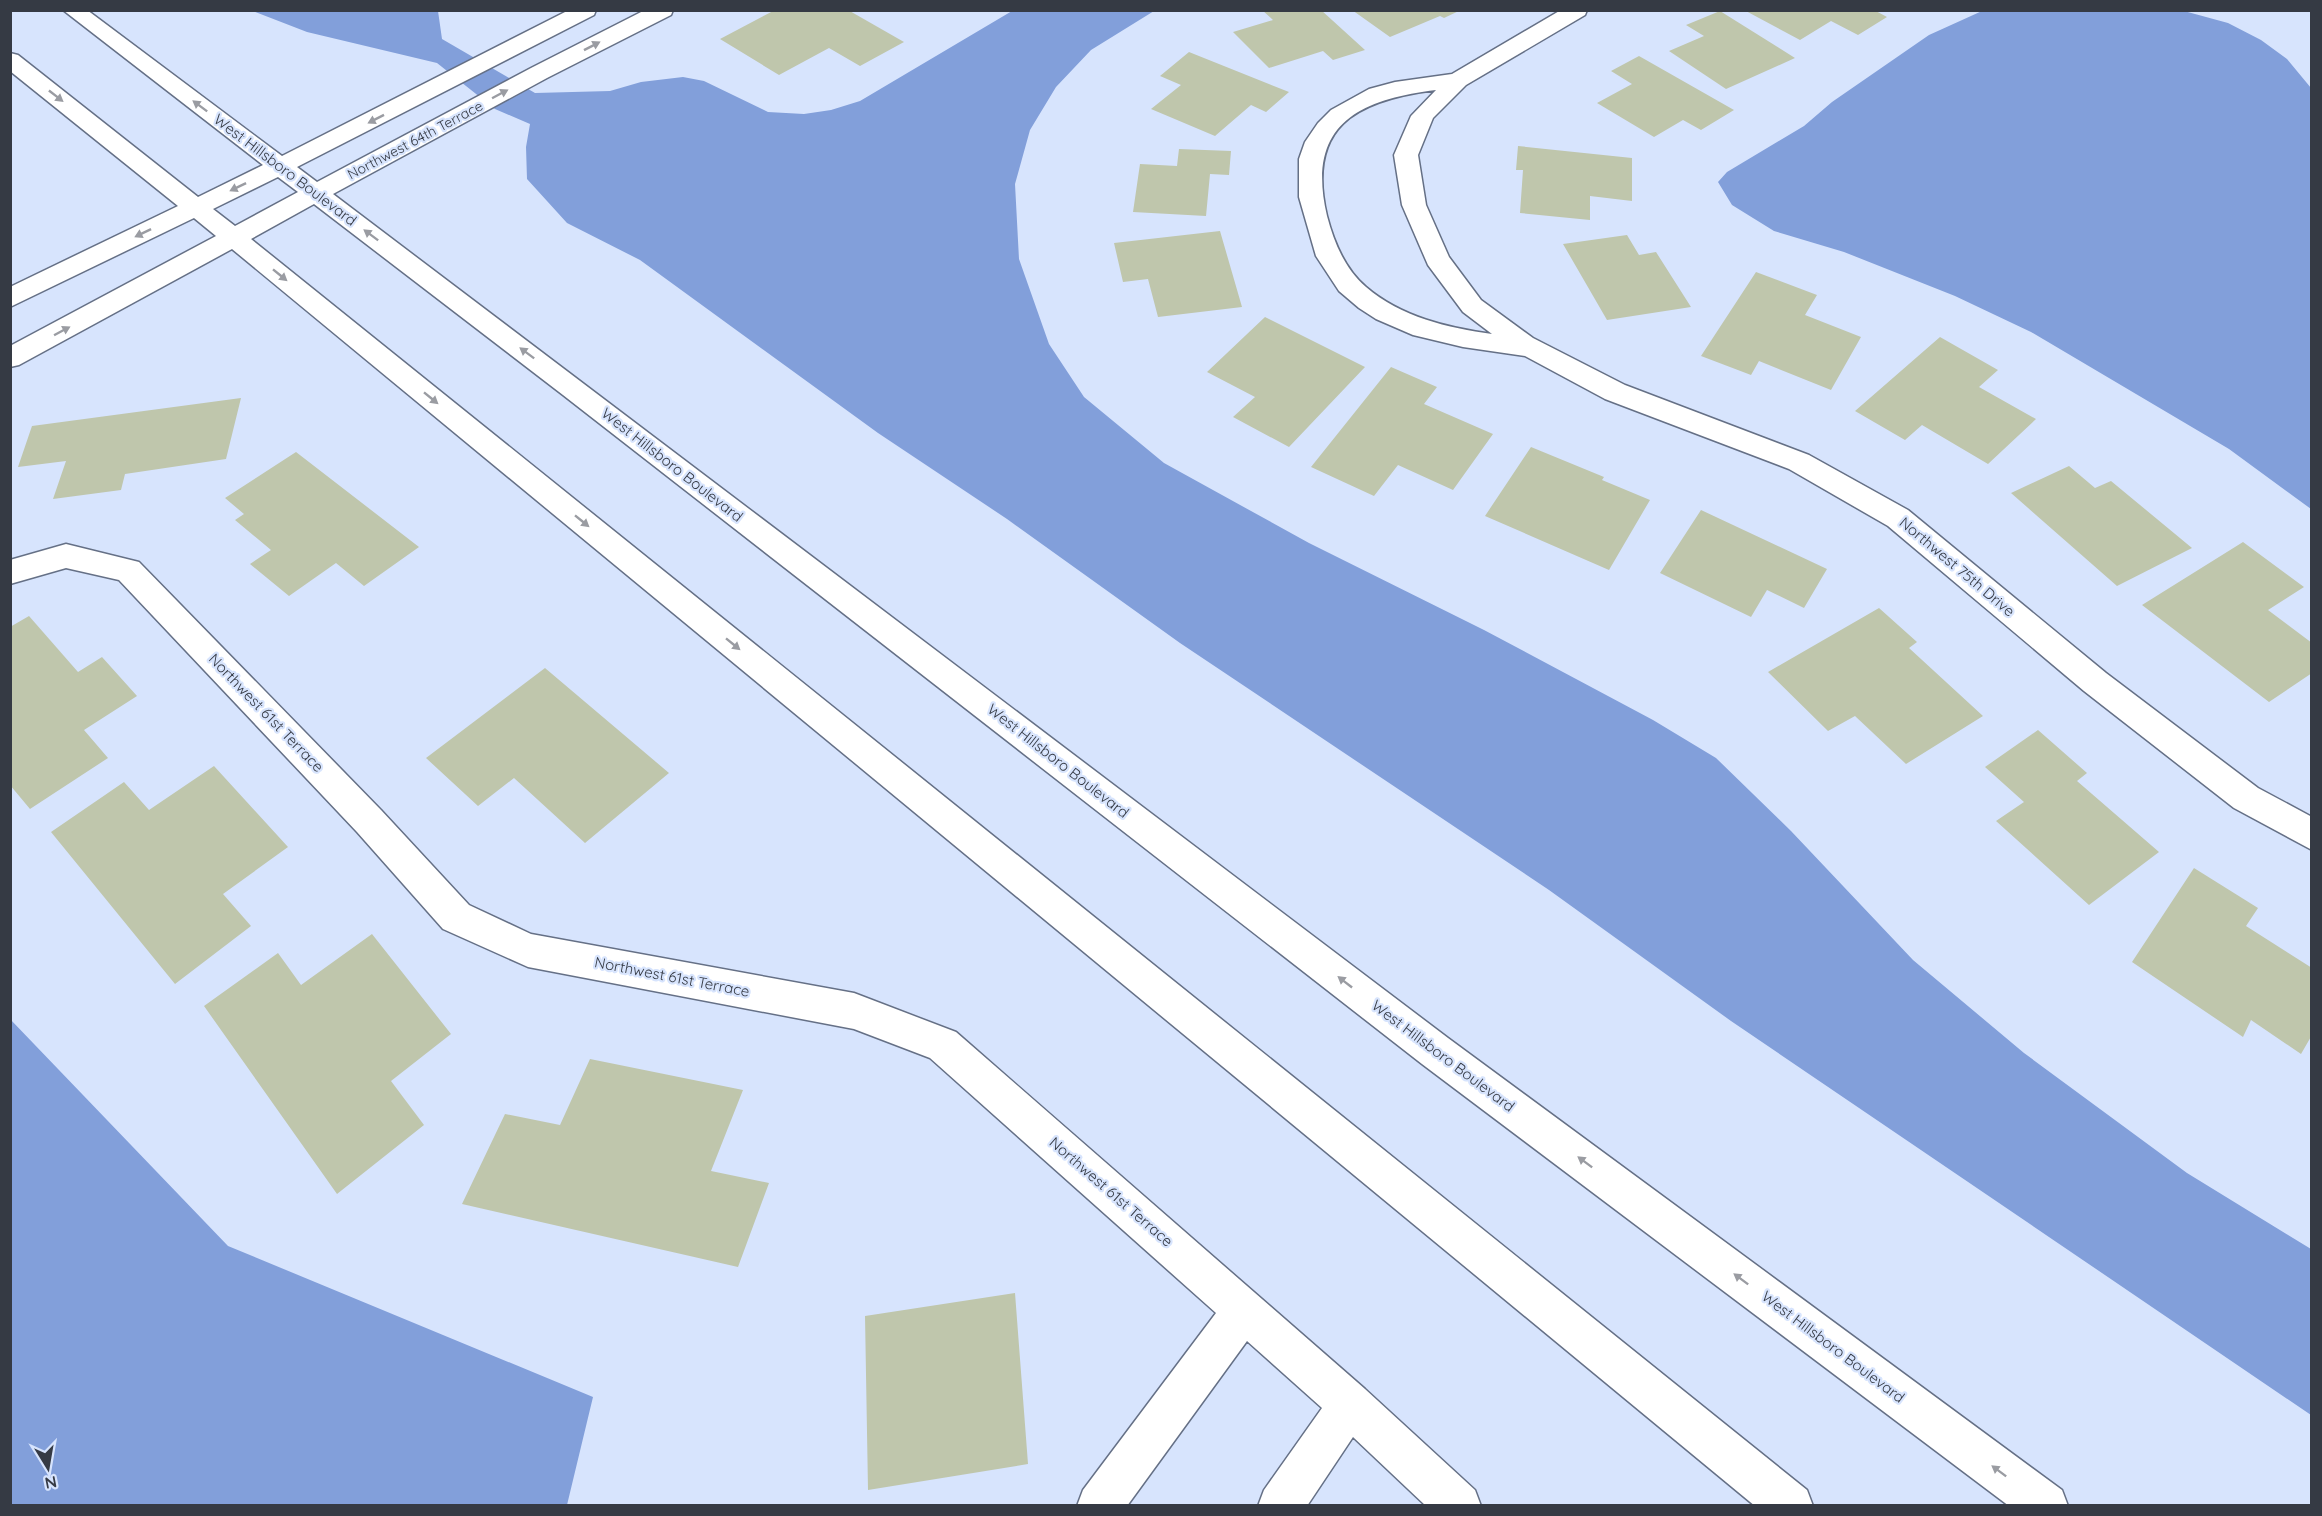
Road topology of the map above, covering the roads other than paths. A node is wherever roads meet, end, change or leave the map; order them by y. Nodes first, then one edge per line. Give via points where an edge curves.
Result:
1 (73, 10) edge
2 (586, 10) edge
3 (1577, 10) edge
4 (661, 11) edge
5 (10, 60) edge
6 (1458, 80) junction
7 (280, 166) junction
8 (316, 193) junction
9 (196, 207) junction
10 (234, 238) junction
11 (10, 298) edge
12 (1531, 348) junction
13 (10, 358) edge
14 (10, 572) edge
15 (2312, 835) edge
16 (1244, 1310) junction
17 (1350, 1404) junction
18 (1099, 1506) edge
19 (1280, 1506) edge
20 (1459, 1506) edge
21 (1791, 1506) edge
22 (2046, 1506) edge

7 -> 1 street, West Hillsboro Boulevard
2 -> 7 street
3 - 6 street
8 -> 4 street, Northwest 64th Terrace
5 -> 9 street
6 - 12 street, Northwest 75th Drive via 1423,116 1406,155 1414,205 1437,259 1472,306
6 - 12 street, Northwest 75th Drive via 1379,93 1348,109 1317,138 1310,161 1309,195 1322,240 1341,280 1368,302 1402,321 1444,334
7 - 8 street, West Hillsboro Boulevard
7 -> 9 street
8 - 10 street, Northwest 64th Terrace
22 -> 8 street, West Hillsboro Boulevard via 1435,1051
9 - 10 street
9 -> 11 street
13 -> 10 street, Northwest 64th Terrace
10 -> 21 street
12 - 15 street, Northwest 75th Drive via 1615,392 1799,462 1898,518 2095,682 2236,791
14 - 16 street, Northwest 61st Terrace via 66,556 128,570 456,917 528,950 854,1011 943,1045
16 - 17 street, Northwest 61st Terrace
16 - 18 street
17 - 19 street
17 - 20 street, Northwest 61st Terrace

